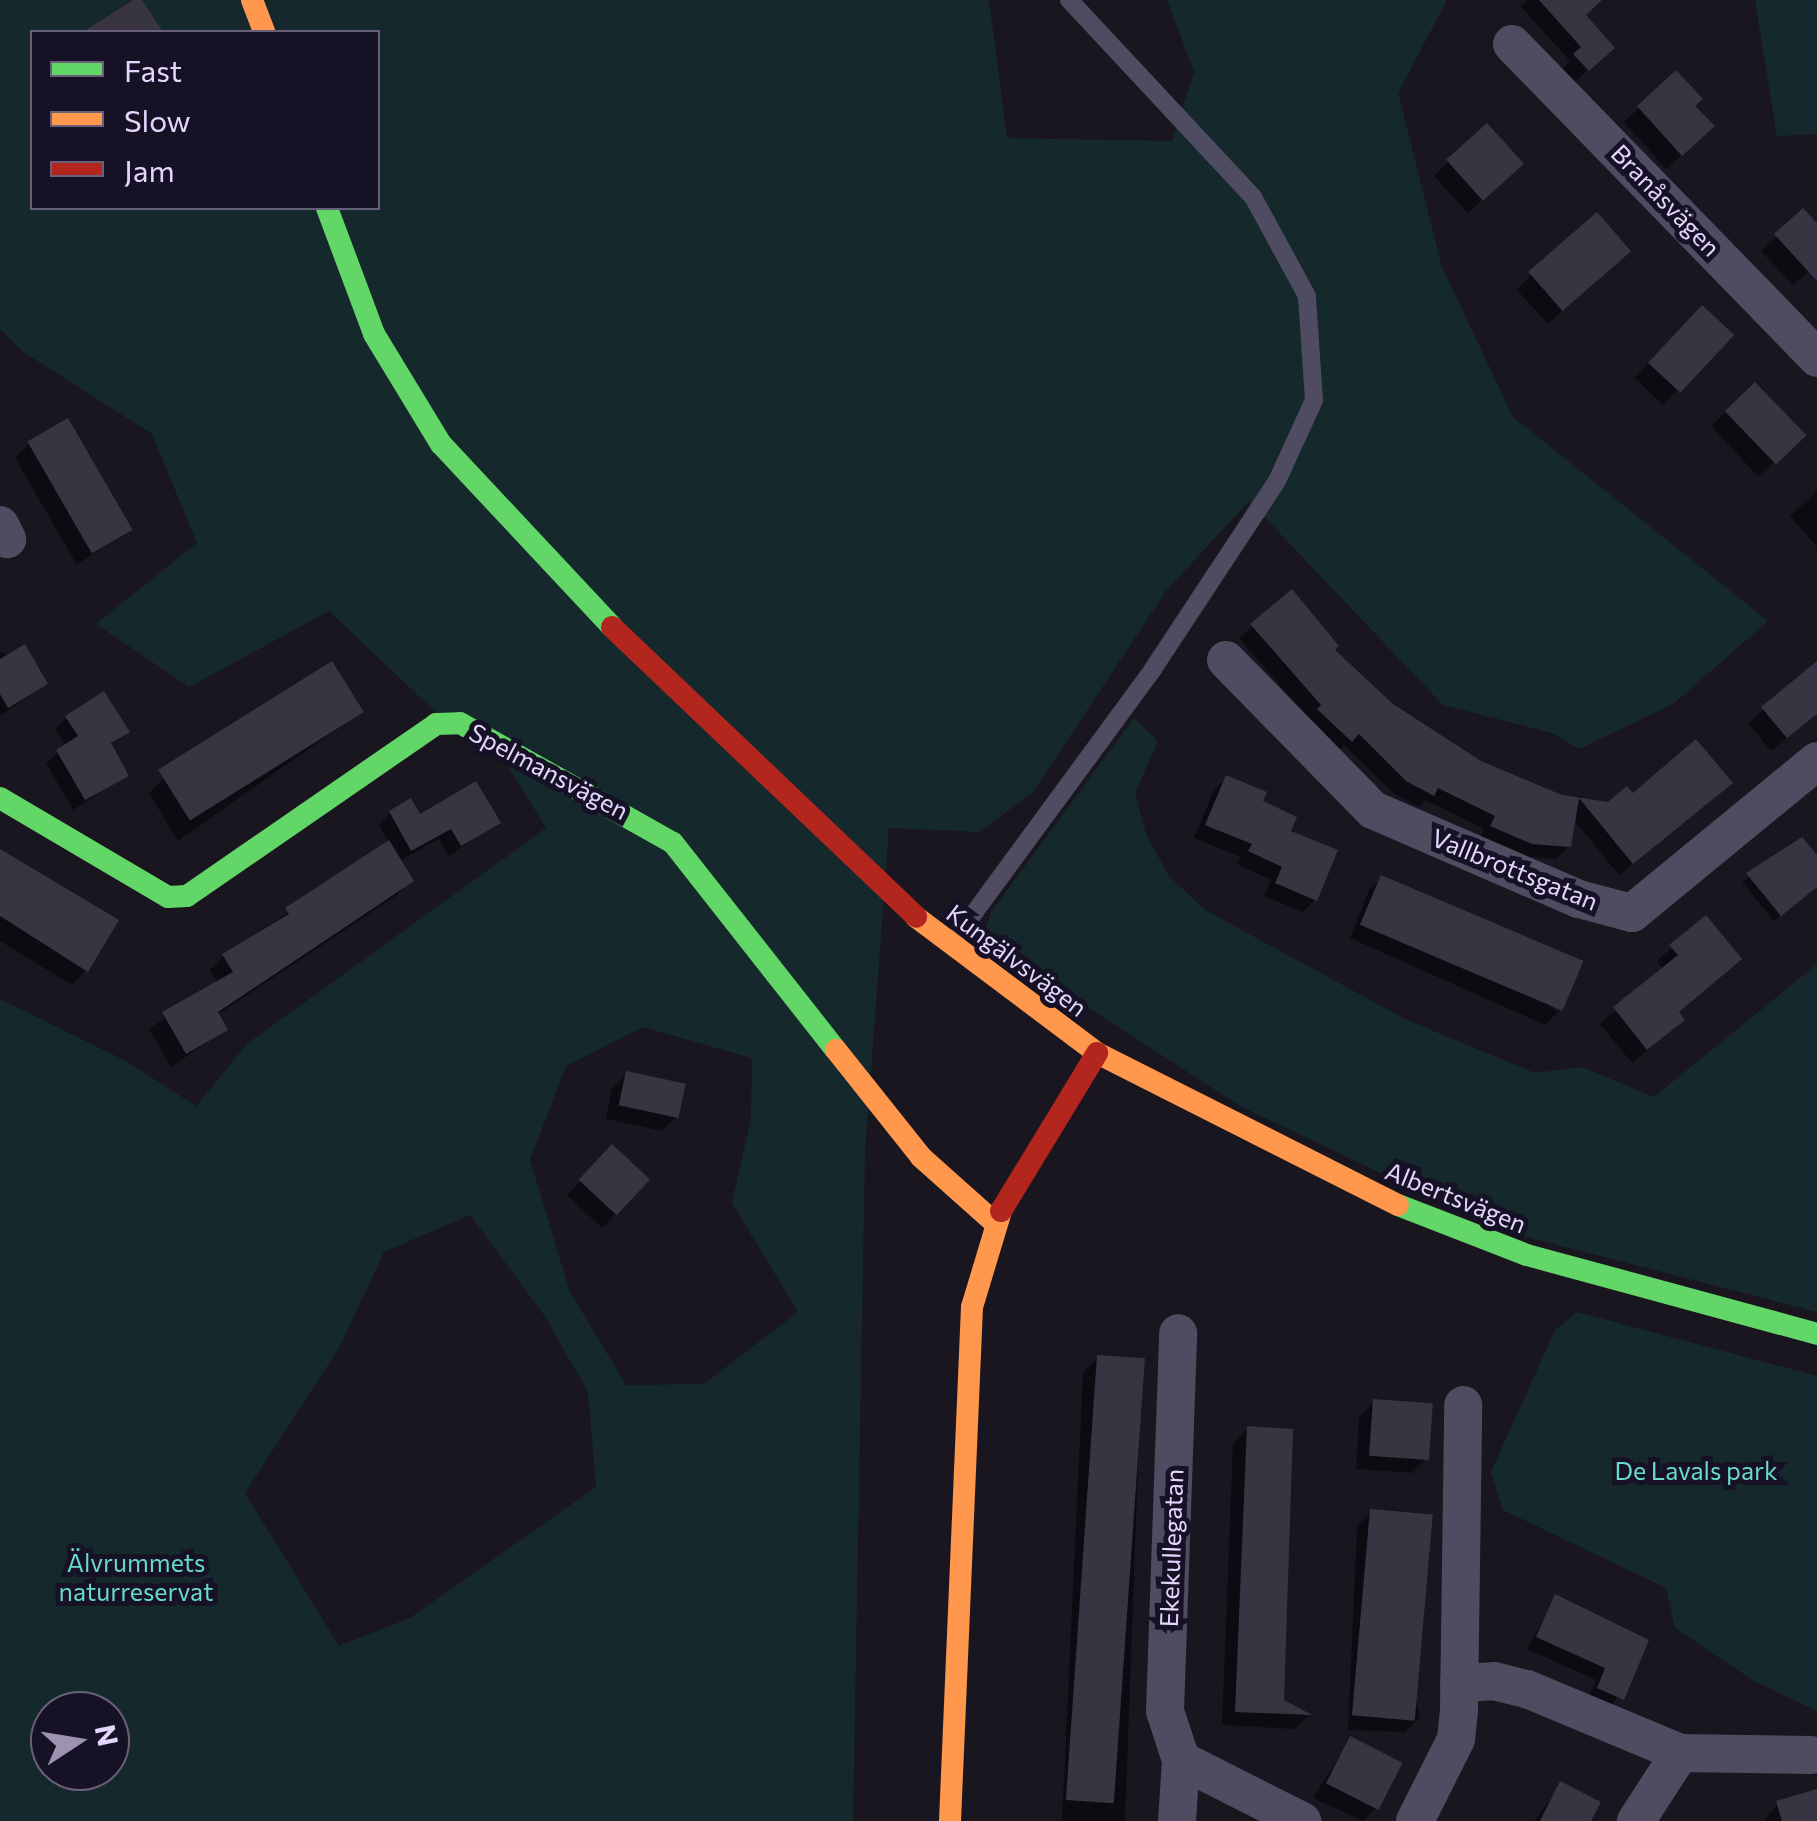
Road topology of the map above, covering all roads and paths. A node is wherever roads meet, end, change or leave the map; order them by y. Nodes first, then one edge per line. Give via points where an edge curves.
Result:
1 (252, 0) edge
2 (1069, 0) edge
3 (263, 30) edge
4 (1512, 44) dead end
5 (329, 210) edge
6 (1817, 358) edge
7 (1226, 660) dead end
8 (1817, 760) edge
9 (0, 798) edge
10 (949, 948) junction
11 (1097, 1052) junction
12 (994, 1222) junction
13 (1178, 1333) dead end
14 (1817, 1334) edge
15 (1462, 1405) dead end
16 (1459, 1684) junction
17 (1680, 1753) junction
18 (1811, 1754) dead end
19 (1181, 1760) junction
20 (950, 1821) edge
21 (1177, 1821) edge
22 (1302, 1821) edge
23 (1415, 1821) edge
24 (1636, 1821) edge

1 - 3 street
2 - 10 lane via 1253,197 1307,296 1314,400 1277,481 1152,669
4 - 6 street, Branåsvägen
5 - 10 street, Kungälvsvägen via 374,334 441,444 497,510 715,731
7 - 8 street, Vallbrottsgatan via 1373,810 1578,898 1632,912
9 - 12 street, Spelmansvägen via 168,898 187,896 436,724 460,723 672,843 921,1157
10 - 11 street, Kungälvsvägen
11 - 12 street, Kungälvsvägen
11 - 14 street, Albertsvägen via 1258,1139 1460,1232 1670,1298
12 - 20 street, Kungälvsvägen via 972,1307
13 - 19 street, Ekekullegatan via 1165,1711
15 - 16 street
16 - 17 street via 1526,1689
16 - 23 street via 1456,1740
17 - 18 street
17 - 24 street
19 - 21 street, Ekekullegatan
19 - 22 street

